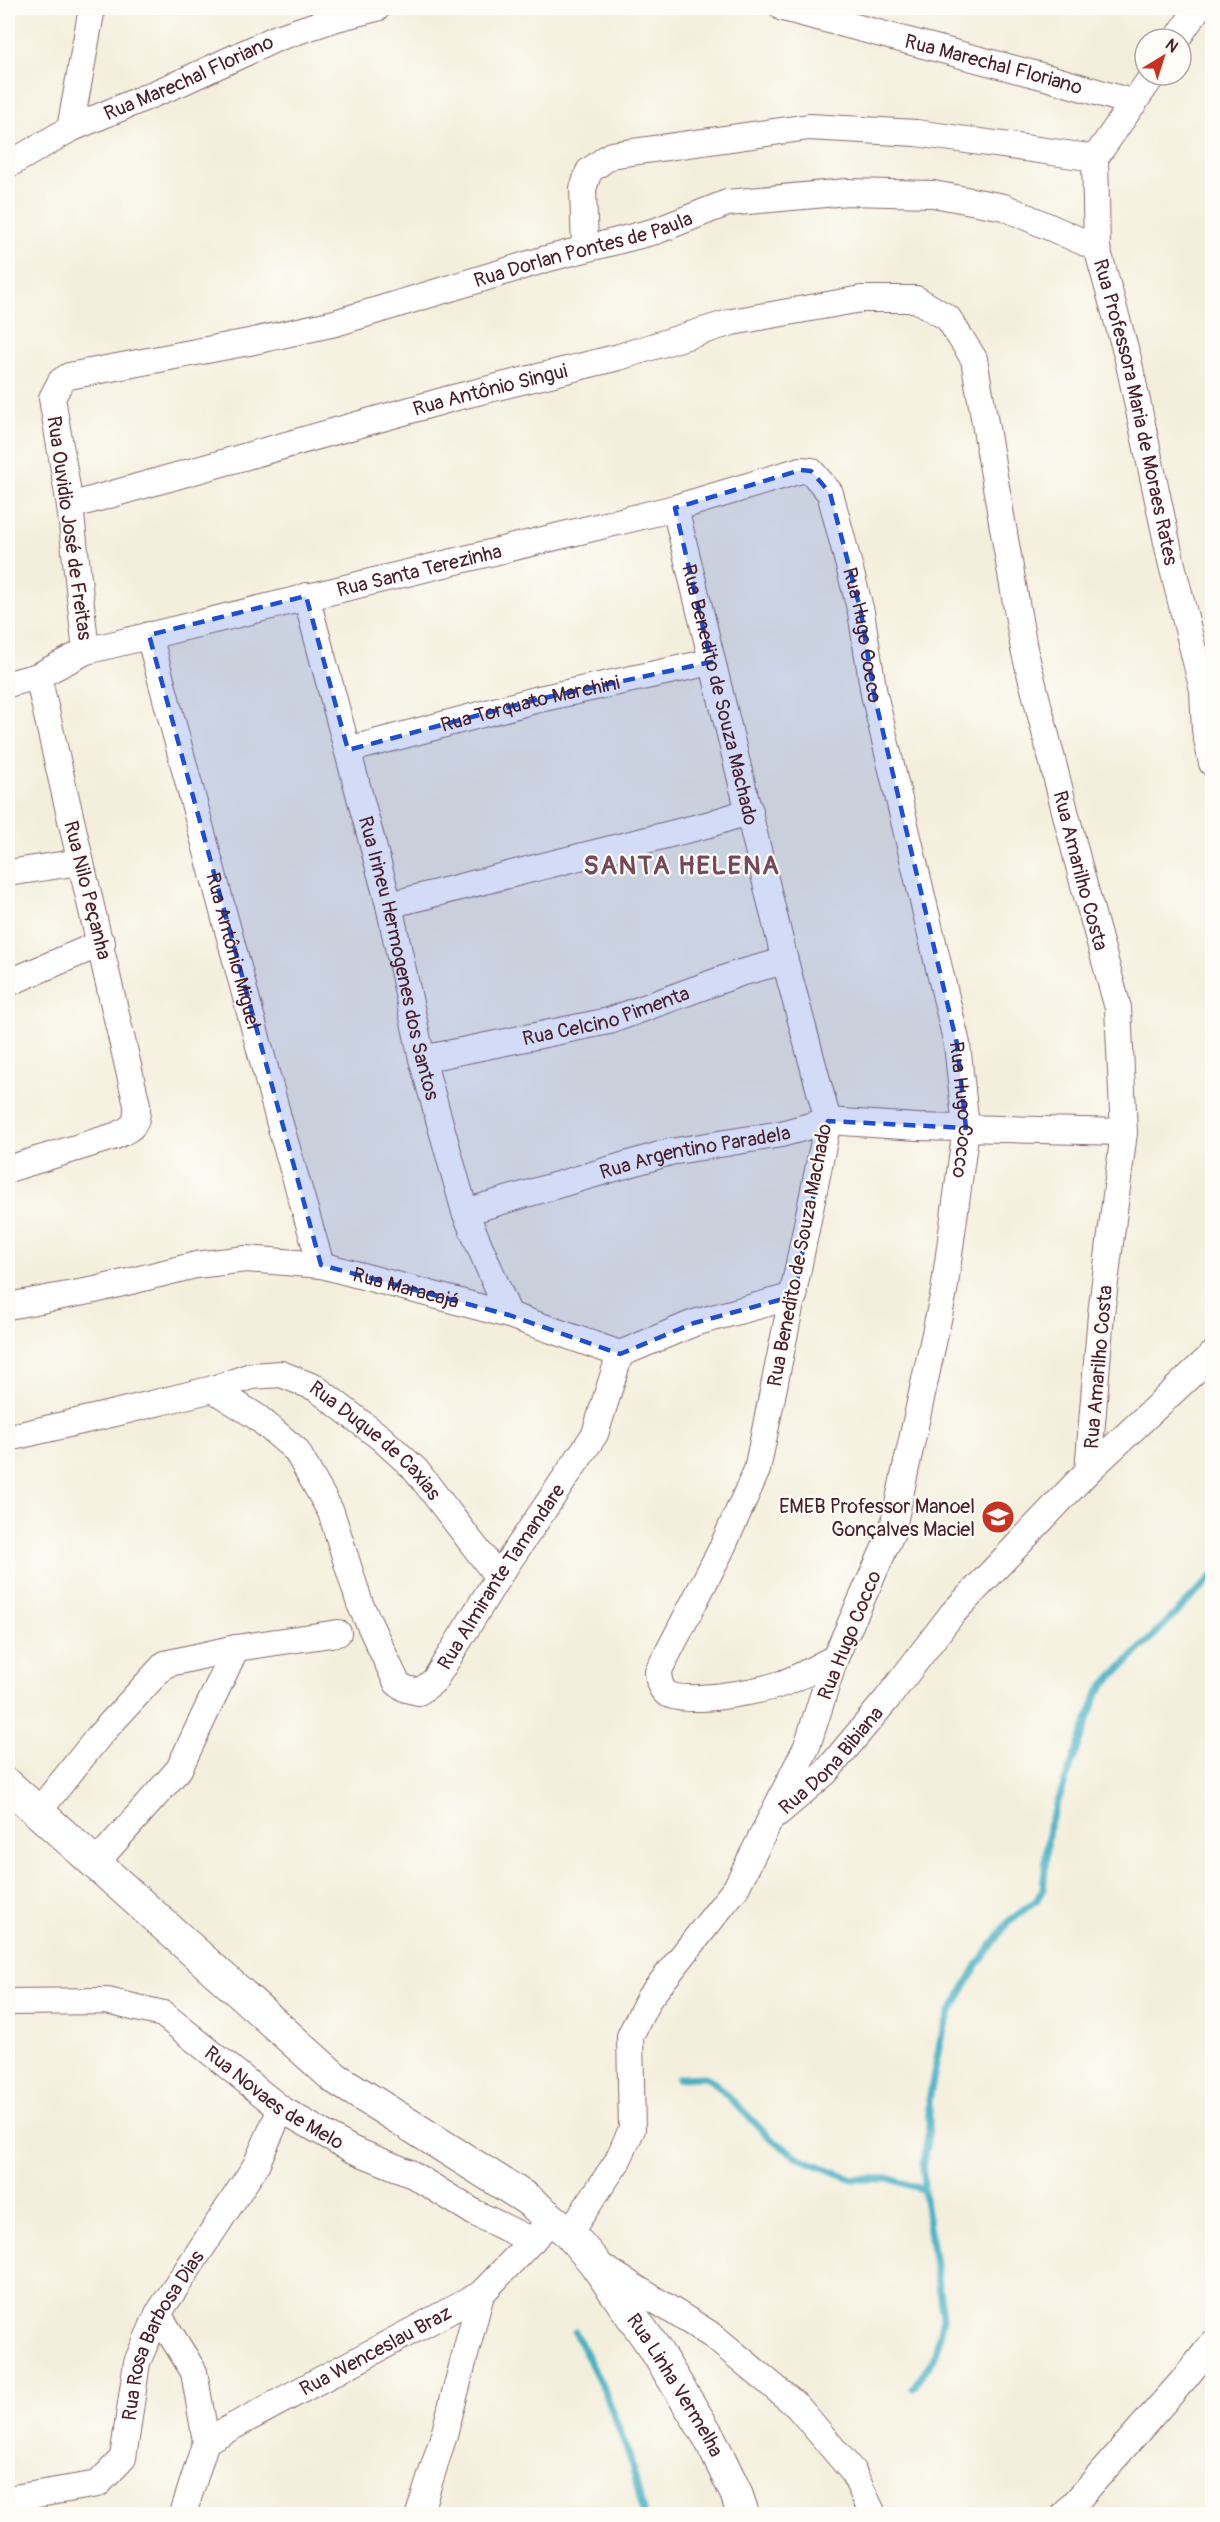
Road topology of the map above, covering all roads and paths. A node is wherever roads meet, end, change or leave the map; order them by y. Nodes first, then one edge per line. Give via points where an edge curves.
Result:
1 (92, 8) edge
2 (377, 8) edge
3 (783, 8) edge
4 (1198, 8) edge
5 (1185, 27) edge
6 (1145, 87) edge
7 (1134, 103) junction
8 (70, 129) junction
9 (1095, 158) junction
10 (8, 165) edge
11 (1096, 248) junction
12 (585, 249) junction
13 (916, 298) joint
14 (69, 376) joint
15 (801, 470) joint
16 (70, 506) junction
17 (675, 508) junction
18 (306, 596) junction
19 (149, 635) junction
20 (86, 651) junction
21 (711, 662) junction
22 (8, 664) edge
23 (38, 676) junction
24 (8, 684) edge
25 (1208, 696) edge
26 (348, 750) junction
27 (1212, 763) edge
28 (750, 811) junction
29 (80, 862) junction
30 (8, 873) edge
31 (389, 905) junction
32 (102, 943) junction
33 (785, 960) junction
34 (8, 983) edge
35 (422, 1059) junction
36 (828, 1121) junction
37 (966, 1128) junction
38 (1124, 1132) junction
39 (8, 1169) edge
40 (465, 1212) junction
41 (321, 1265) junction
42 (794, 1296) junction
43 (8, 1306) edge
44 (509, 1315) junction
45 (620, 1354) junction
46 (1212, 1355) edge
47 (213, 1389) junction
48 (8, 1438) edge
49 (1088, 1472) junction
50 (498, 1577) junction
51 (338, 1634) dead end
52 (236, 1648) junction
53 (836, 1658) junction
54 (8, 1785) edge
55 (38, 1812) junction
56 (769, 1822) junction
57 (95, 1864) junction
58 (8, 2002) edge
59 (281, 2109) junction
60 (551, 2231) junction
61 (594, 2262) junction
62 (481, 2294) junction
63 (158, 2314) junction
64 (1212, 2344) edge
65 (206, 2441) junction
66 (8, 2499) edge
67 (183, 2514) edge
68 (420, 2514) edge
69 (743, 2514) edge
70 (873, 2514) edge
71 (1065, 2514) edge

1 - 8 street
2 - 8 street, Rua Marechal Floriano via 277,38
3 - 7 street, Rua Marechal Floriano
4 - 5 street
6 - 7 street
7 - 9 street
8 - 10 street, Rua Marechal Floriano
9 - 11 street, Rua Professora Maria de Moraes Rates
9 - 12 street via 916,133 809,128 611,155 590,171 583,189
11 - 12 street, Rua Dorlan Pontes de Paula via 1004,207 933,194 847,192 727,204 656,231
11 - 25 street, Rua Professora Maria de Moraes Rates via 1128,359 1171,561
12 - 14 street, Rua Dorlan Pontes de Paula via 335,323
13 - 16 street, Rua Antônio Singui via 861,299 732,322 619,357 453,398
13 - 38 street, Rua Amarilho Costa via 948,318 974,359 1024,649 1118,1008
14 - 16 street, Rua Ouvidio José de Freitas via 61,381 52,398
15 - 17 street, Rua Santa Terezinha
15 - 37 street, Rua Hugo Cocco via 812,471 830,493 858,601 874,694 957,1044
16 - 20 street, Rua Ouvidio José de Freitas
17 - 18 street, Rua Santa Terezinha
17 - 21 street, Rua Benedito de Souza Machado
18 - 19 street, Rua Santa Terezinha
18 - 26 street, Rua Irineu Hermogenes dos Santos
19 - 20 street, Rua Santa Terezinha
19 - 41 street, Rua Antônio Miguel
20 - 23 street, Rua Santa Terezinha
21 - 26 street, Rua Torquato Marchini via 539,699
21 - 28 street, Rua Benedito de Souza Machado
22 - 23 street
23 - 24 street, Rua Santa Terezinha
23 - 29 street, Rua Nilo Peçanha
25 - 27 street, Rua Professora Maria de Moraes Rates via 1205,730
26 - 31 street, Rua Irineu Hermogenes dos Santos
28 - 31 street
28 - 33 street, Rua Benedito de Souza Machado
29 - 30 street
29 - 32 street, Rua Nilo Peçanha
31 - 35 street, Rua Irineu Hermogenes dos Santos
32 - 34 street
32 - 39 street, Rua Nilo Peçanha via 137,1120 115,1136
33 - 35 street, Rua Celcino Pimenta via 609,1021
33 - 36 street, Rua Benedito de Souza Machado
35 - 40 street, Rua Irineu Hermogenes dos Santos
36 - 37 street, Rua Argentino Paradela
36 - 40 street, Rua Argentino Paradela via 781,1134 670,1152
36 - 42 street, Rua Benedito de Souza Machado
37 - 38 street, Rua Argentino Paradela
37 - 53 street, Rua Hugo Cocco via 944,1292 892,1532
38 - 49 street, Rua Amarilho Costa via 1101,1314
40 - 44 street, Rua Irineu Hermogenes dos Santos
41 - 43 street, Rua Maracajá via 246,1259 196,1265
41 - 44 street, Rua Maracajá
42 - 45 street via 694,1323
42 - 53 street, Rua Benedito de Souza Machado via 756,1470 721,1550 658,1672 666,1693 677,1697 723,1697 782,1684
44 - 45 street, Rua Maracajá
45 - 50 street, Rua Almirante Tamandare via 594,1434
46 - 49 street, Rua Dona Bibiana
47 - 48 street, Rua Duque de Caxias
47 - 50 street, Rua Duque de Caxias via 250,1376 281,1374 316,1388 416,1470
47 - 50 street, Rua Almirante Tamandare via 257,1417 296,1450 331,1512 360,1604 397,1683 406,1689 420,1692 434,1681
49 - 56 street, Rua Dona Bibiana via 952,1614 826,1772
51 - 52 street
52 - 55 street via 165,1664
52 - 57 street via 179,1769
53 - 56 street, Rua Hugo Cocco via 807,1746
54 - 55 street, Rua Linha Vermelha
55 - 57 street, Rua Linha Vermelha
56 - 60 street, Rua Dona Bibiana via 736,1888 649,1998 630,2036 632,2128 617,2162
57 - 60 street, Rua Linha Vermelha via 335,2078 527,2199
58 - 59 street, Rua Novaes de Melo via 106,2001 163,2014
59 - 60 street, Rua Novaes de Melo via 351,2149 410,2173 475,2213
59 - 63 street, Rua Rosa Barbosa Dias via 255,2167
60 - 61 street, Rua Linha Vermelha
60 - 62 street, Rua Wenceslau Braz
61 - 69 street, Rua Linha Vermelha via 653,2346 709,2437
61 - 70 street via 712,2336 797,2406 853,2472
62 - 65 street, Rua Wenceslau Braz
62 - 68 street
63 - 65 street via 194,2372
63 - 66 street, Rua Rosa Barbosa Dias via 137,2362 123,2458 98,2484
64 - 71 street
65 - 67 street

